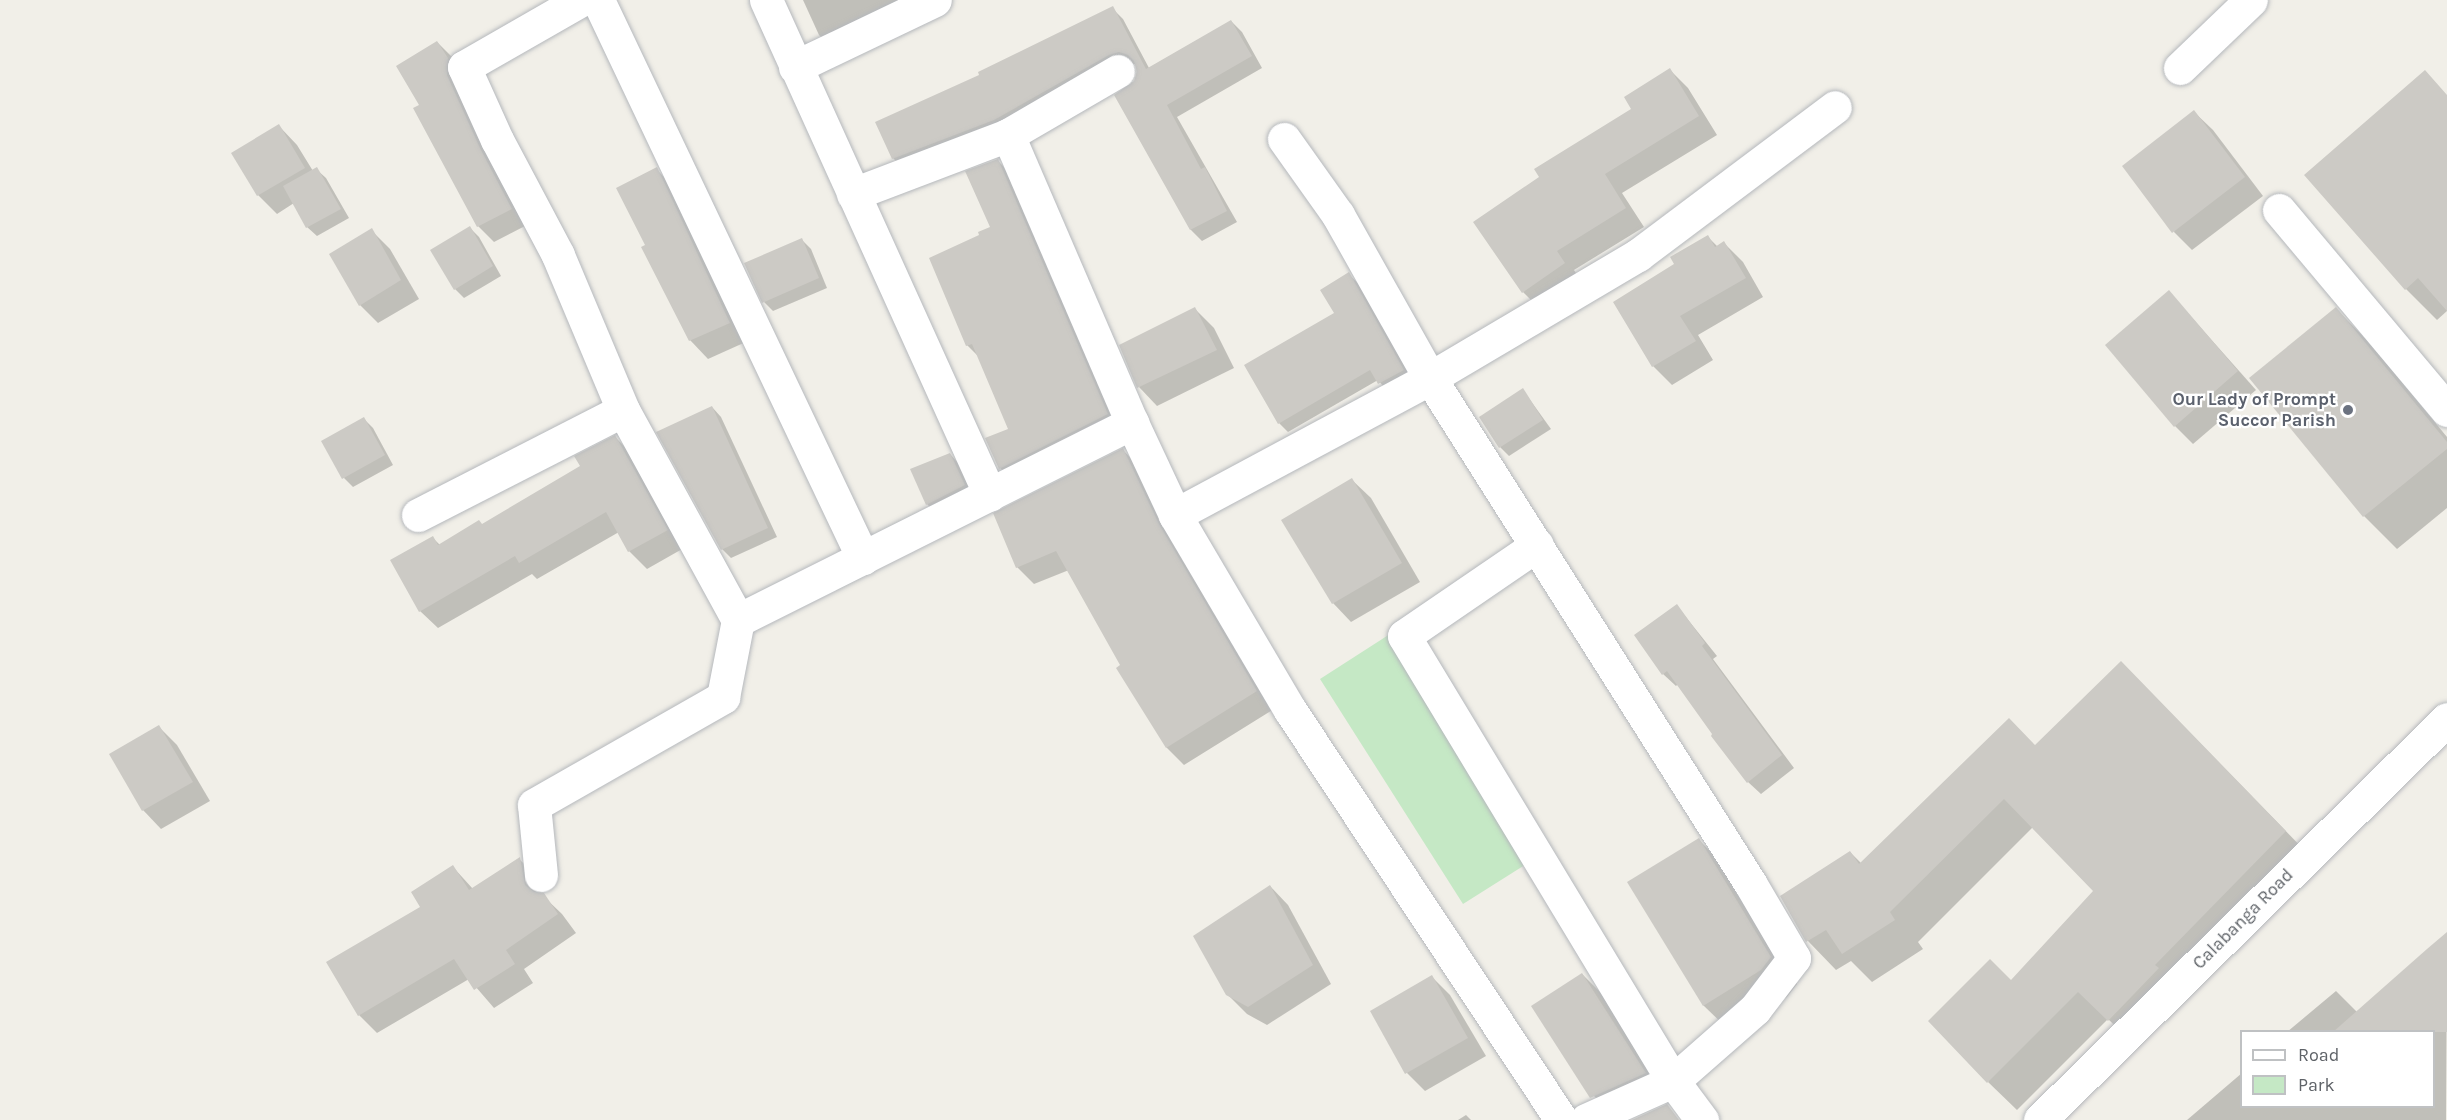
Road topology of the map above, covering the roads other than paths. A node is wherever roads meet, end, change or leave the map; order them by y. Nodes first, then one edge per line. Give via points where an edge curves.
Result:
1 (581, 0) edge
2 (598, 0) edge
3 (766, 0) edge
4 (934, 0) edge
5 (2251, 0) edge
6 (795, 67) junction
7 (2180, 68) dead end
8 (1118, 71) dead end
9 (1835, 107) dead end
10 (1008, 135) junction
11 (1284, 139) dead end
12 (853, 194) junction
13 (2279, 210) dead end
14 (1430, 378) junction
15 (624, 410) junction
16 (2447, 410) edge
17 (1132, 423) junction
18 (990, 495) junction
19 (418, 515) dead end
20 (1175, 515) junction
21 (1537, 545) junction
22 (863, 558) junction
23 (738, 620) junction
24 (2447, 718) edge
25 (541, 875) dead end
26 (1672, 1081) junction
27 (1561, 1120) edge
28 (1586, 1120) edge
29 (1702, 1120) edge
30 (2040, 1120) edge

1 - 15 street via 464,67 497,140 558,255
2 - 22 street
3 - 6 street
4 - 6 street
5 - 7 street
6 - 12 street
8 - 10 street
9 - 14 street via 1638,255
10 - 12 street
10 - 17 street
11 - 14 street via 1338,215
12 - 18 street
13 - 16 street
14 - 20 street
14 - 21 street
15 - 19 street
15 - 23 street
17 - 18 street
17 - 20 street
18 - 22 street
20 - 27 street via 1290,710
21 - 26 street via 1794,958 1755,1009
21 - 26 street via 1404,636
22 - 23 street
23 - 25 street via 723,697 534,805
24 - 30 street, Calabanga Road
26 - 28 street
26 - 29 street

